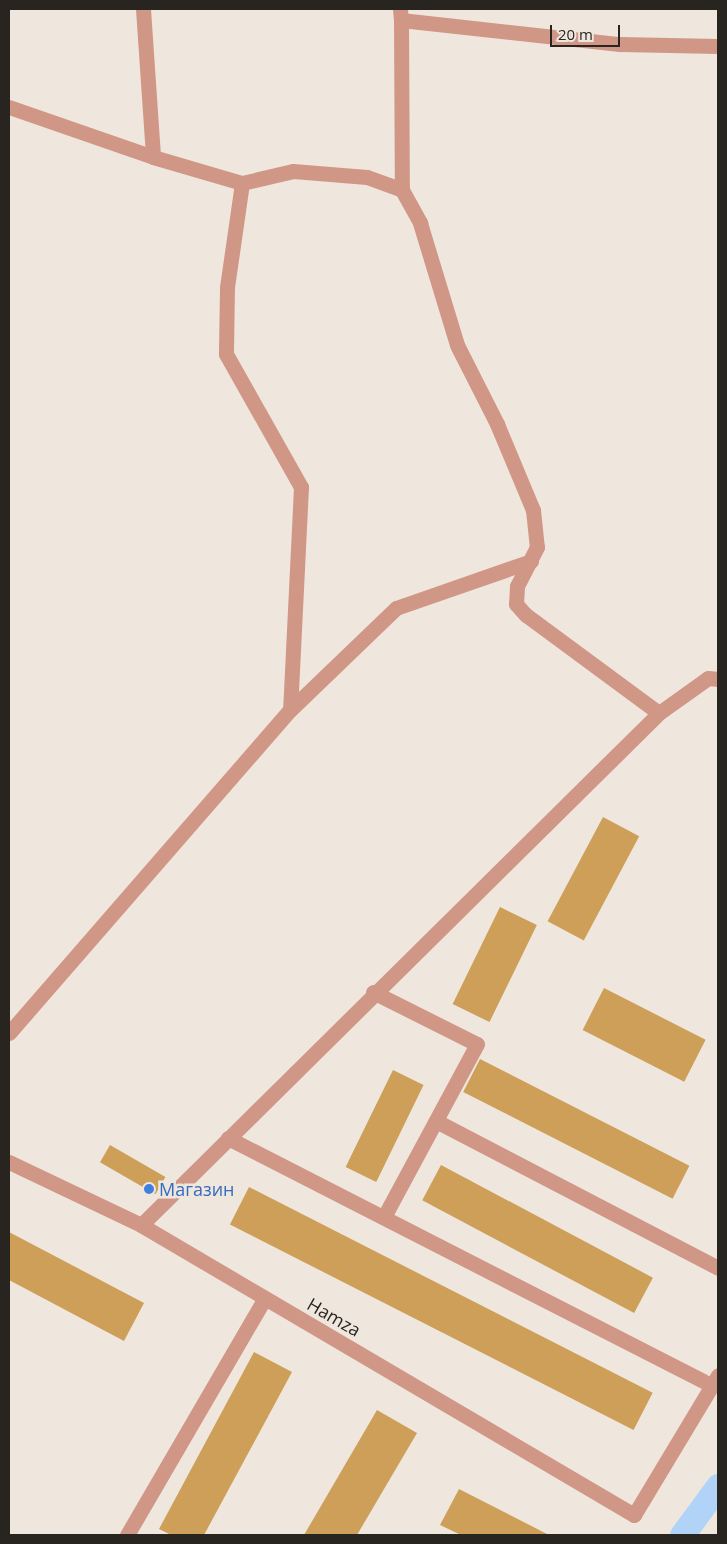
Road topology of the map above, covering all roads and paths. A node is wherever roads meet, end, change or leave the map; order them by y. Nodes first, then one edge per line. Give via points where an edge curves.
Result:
1 (144, 9) edge
2 (401, 14) edge
3 (718, 46) edge
4 (9, 107) edge
5 (153, 158) junction
6 (242, 183) junction
7 (402, 190) junction
8 (531, 561) junction
9 (718, 678) edge
10 (290, 710) junction
11 (659, 713) junction
12 (373, 992) junction
13 (9, 1033) edge
14 (436, 1121) junction
15 (228, 1138) junction
16 (9, 1162) edge
17 (384, 1217) junction
18 (141, 1225) junction
19 (718, 1268) edge
20 (265, 1298) junction
21 (718, 1375) edge
22 (703, 1381) dead end
23 (127, 1535) edge

1 - 5 street
2 - 3 street via 620,44
2 - 7 street
4 - 5 street
5 - 6 street
6 - 7 street via 293,171 367,177
6 - 10 street via 227,287 226,354 301,487
7 - 8 street via 420,223 456,346 497,424 534,510 538,532
8 - 10 street via 396,608
8 - 11 street via 515,594 516,604
9 - 11 street via 708,678
10 - 13 street
11 - 12 street
12 - 14 street via 477,1044
12 - 15 street
14 - 17 street
14 - 19 street
15 - 17 street
15 - 18 street
16 - 18 street, Hamza
17 - 22 street
18 - 20 street, Hamza
20 - 21 street, Hamza via 634,1515
20 - 23 street

